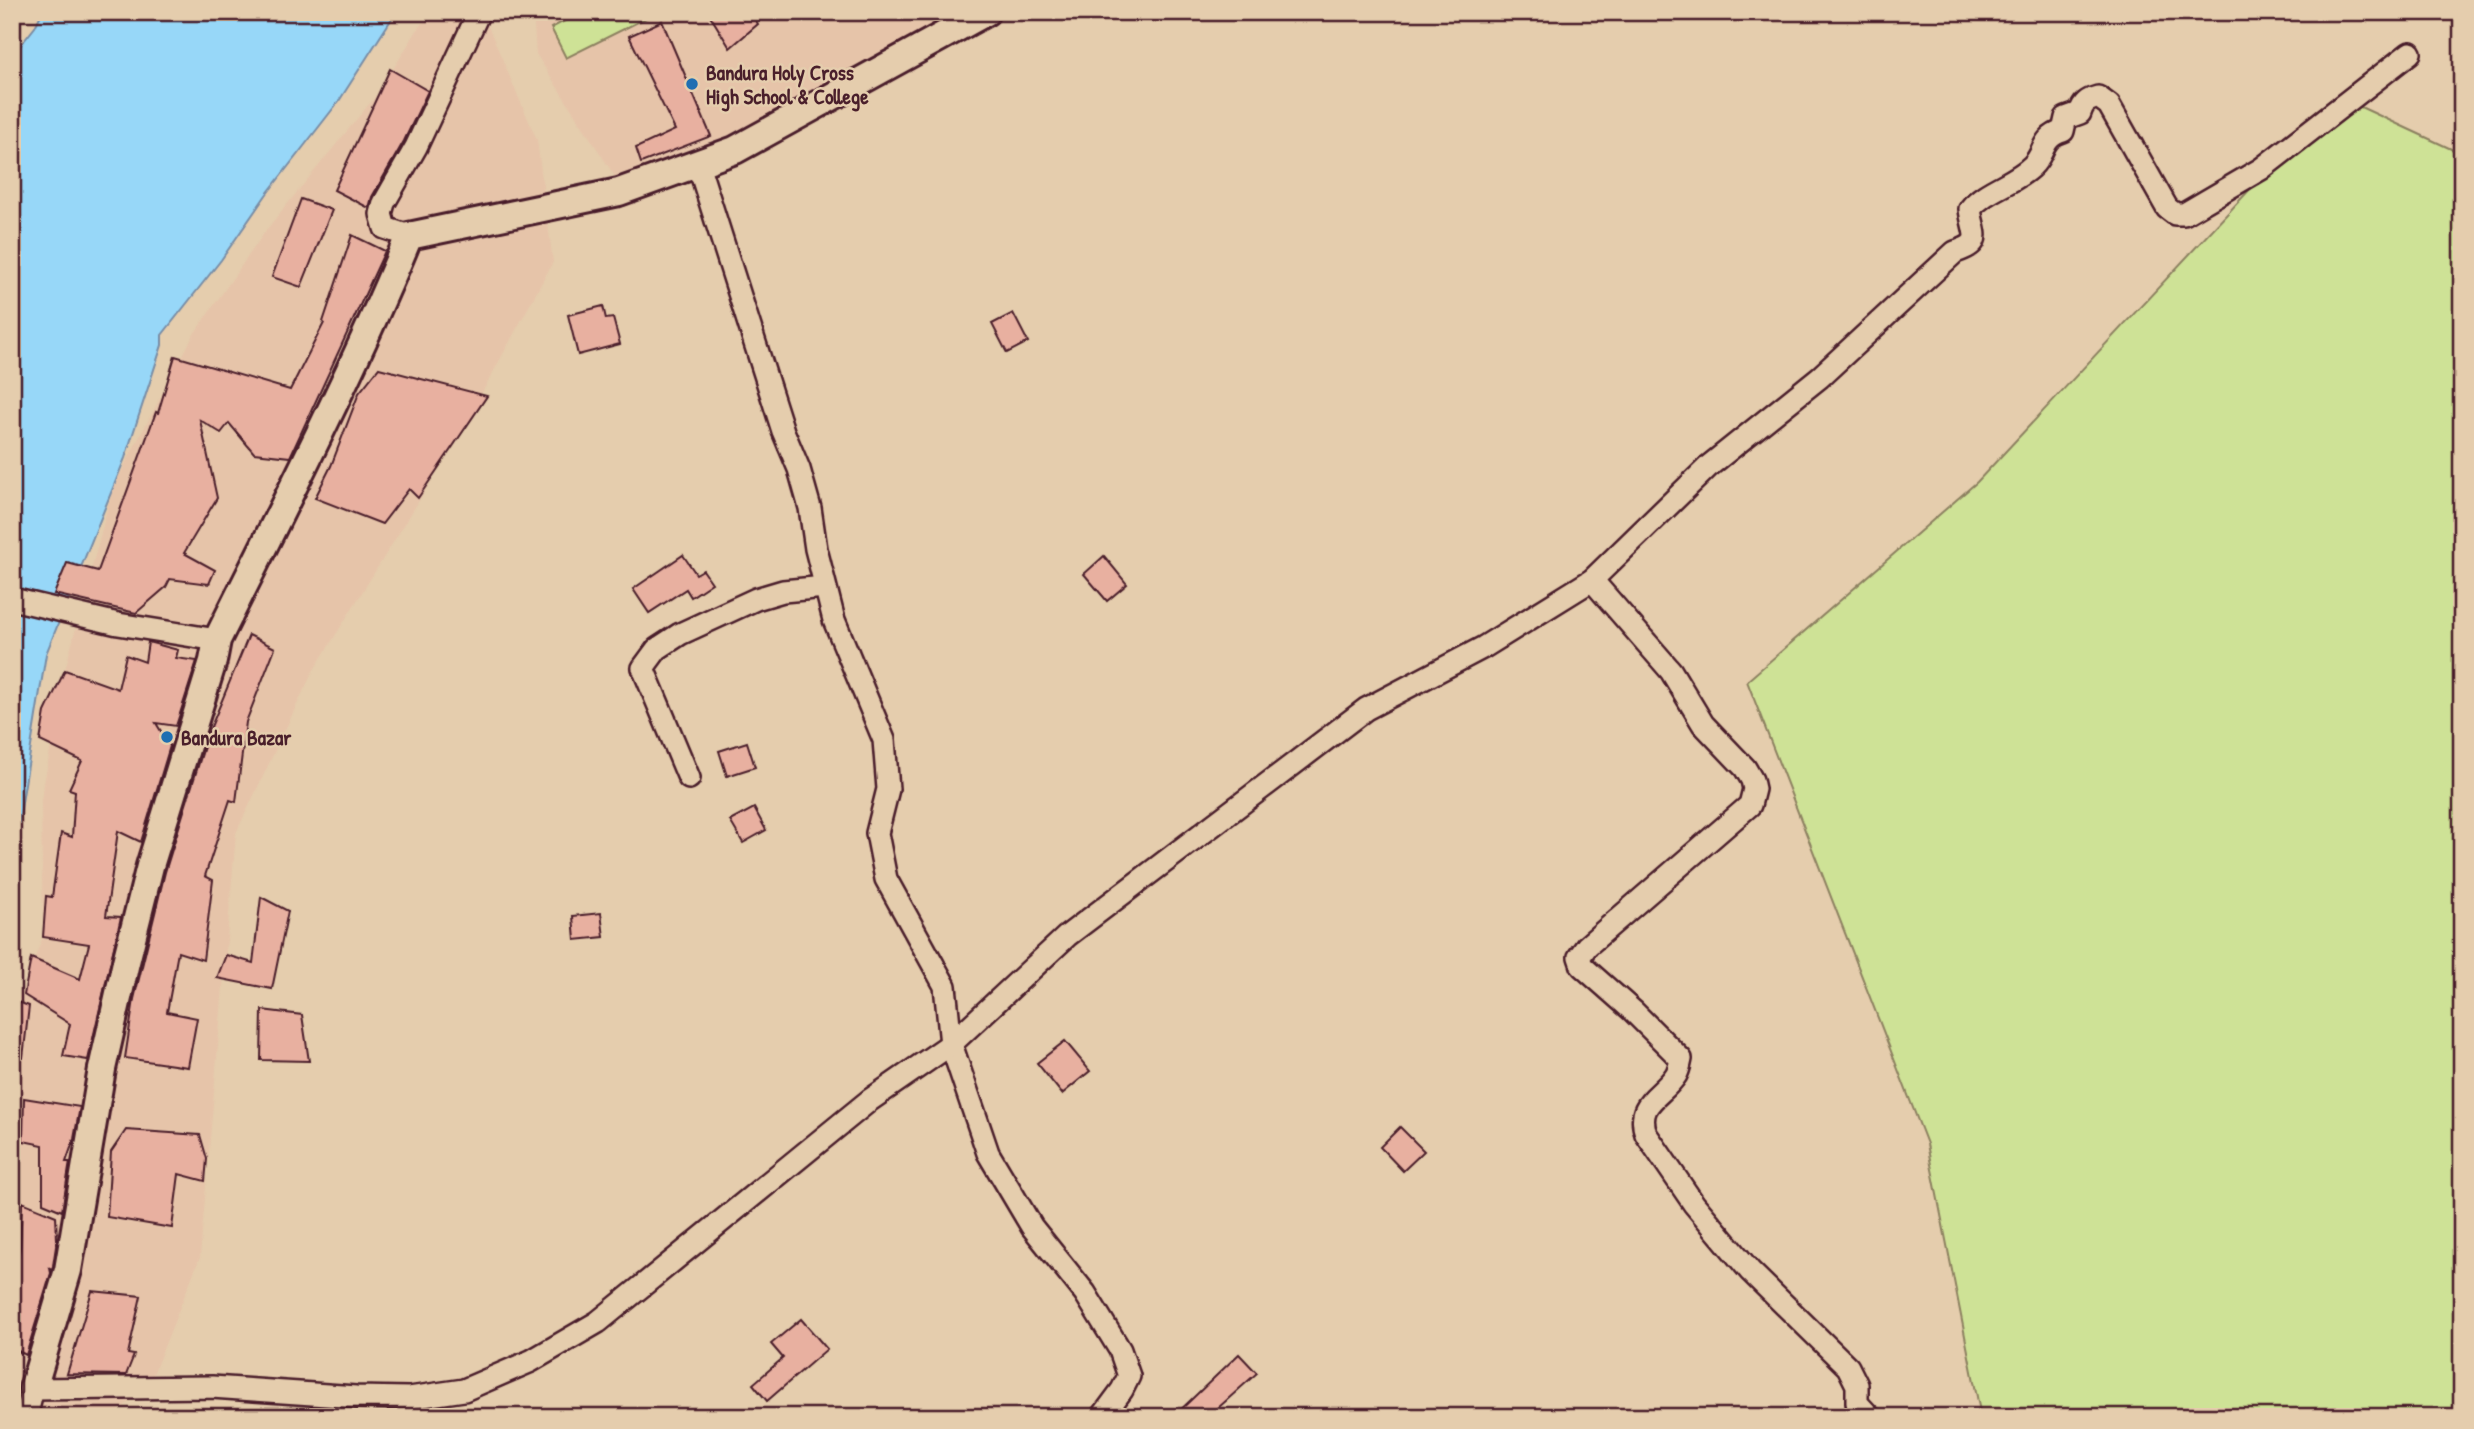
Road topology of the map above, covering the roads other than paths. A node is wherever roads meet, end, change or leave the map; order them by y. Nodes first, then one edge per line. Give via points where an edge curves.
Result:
1 (479, 12) edge
2 (986, 12) edge
3 (2410, 53) dead end
4 (698, 164) junction
5 (409, 236) junction
6 (1592, 580) junction
7 (825, 587) junction
8 (12, 599) edge
9 (216, 640) junction
10 (690, 778) dead end
11 (951, 1044) junction
12 (33, 1389) junction
13 (1857, 1412) edge
14 (26, 1417) edge
15 (1102, 1417) edge

1 - 5 street via 384,203 385,228
2 - 4 street via 735,150
3 - 6 street via 2261,169 2184,214 2166,208 2109,105 2098,97 2088,100 2080,113 2066,118 2063,131 2042,146 2032,167 1977,200 1970,209 1975,242 1971,247 1955,252 1820,377 1709,466
4 - 5 street via 619,192
4 - 7 street via 799,469
5 - 9 street via 329,415
6 - 11 street via 1484,647 1366,709 1067,936
6 - 13 street via 1671,671 1703,724 1745,768 1754,789 1750,805 1579,957 1582,966 1681,1059 1677,1073 1649,1102 1641,1122 1646,1134 1694,1204 1750,1271 1848,1367 1857,1385
7 - 10 street via 756,599 680,634 657,649 643,668
7 - 11 street via 884,740 888,789 877,833 886,879 946,986
8 - 9 street via 118,624
9 - 12 street via 126,962 68,1270
11 - 12 street via 870,1100 598,1322 531,1361 464,1390 409,1398 212,1387
11 - 15 street via 988,1153 1032,1227 1085,1293 1120,1350 1129,1377
12 - 14 street

